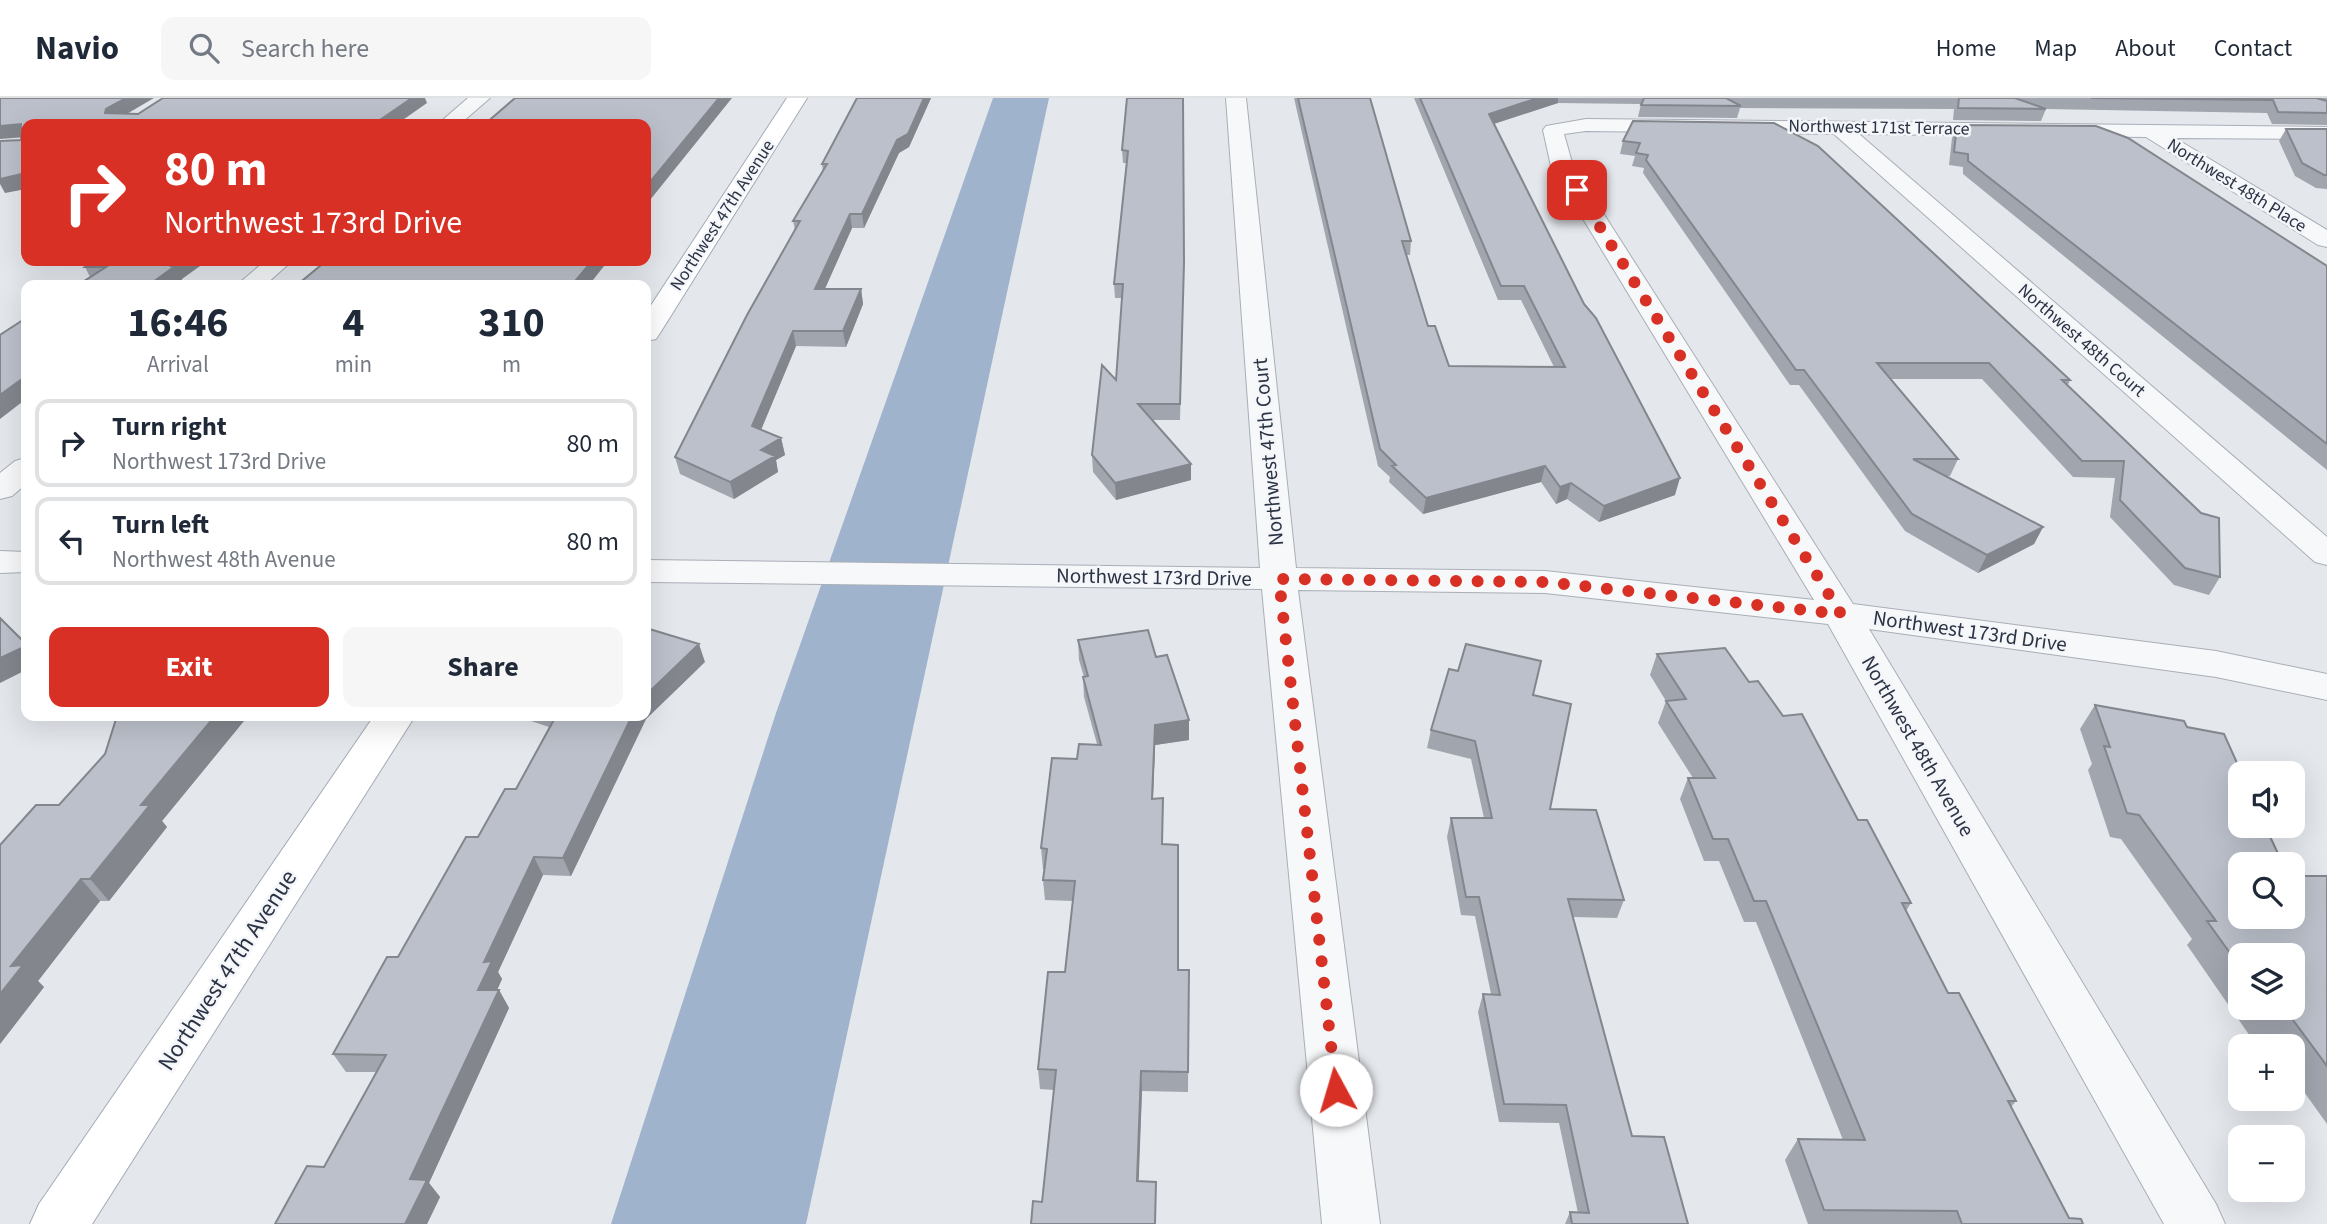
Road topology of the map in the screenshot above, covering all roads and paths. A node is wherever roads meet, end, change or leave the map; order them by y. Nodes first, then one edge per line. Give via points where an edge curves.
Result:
1 (480, 98) edge
2 (797, 98) edge
3 (1236, 98) edge
4 (454, 119) edge
5 (1837, 126) junction
6 (2148, 130) junction
7 (2327, 133) edge
8 (1562, 166) joint
9 (2327, 240) edge
10 (274, 266) edge
11 (256, 280) edge
12 (651, 325) edge
13 (21, 472) edge
14 (0, 489) edge
15 (2327, 555) edge
16 (0, 562) edge
17 (21, 562) edge
18 (651, 571) edge
19 (1279, 579) junction
20 (1841, 614) junction
21 (2327, 687) edge
22 (392, 721) edge
23 (59, 1224) edge
24 (1350, 1224) edge
25 (2196, 1224) edge

1 - 4 street
2 - 12 main road, Northwest 47th Avenue
3 - 19 street, Northwest 47th Court
5 - 6 street, Northwest 171st Terrace
5 - 8 street, Northwest 171st Terrace via 1586,125 1553,130
5 - 15 street, Northwest 48th Court
6 - 7 street, Northwest 171st Terrace
6 - 9 street, Northwest 48th Place
8 - 20 street, Northwest 48th Avenue
10 - 11 street
13 - 14 street
16 - 17 street
18 - 19 street, Northwest 173rd Drive
19 - 20 street, Northwest 173rd Drive via 1545,582
19 - 24 street, Northwest 47th Court
20 - 21 street, Northwest 173rd Drive via 2216,664
20 - 25 street, Northwest 48th Avenue
22 - 23 main road, Northwest 47th Avenue

